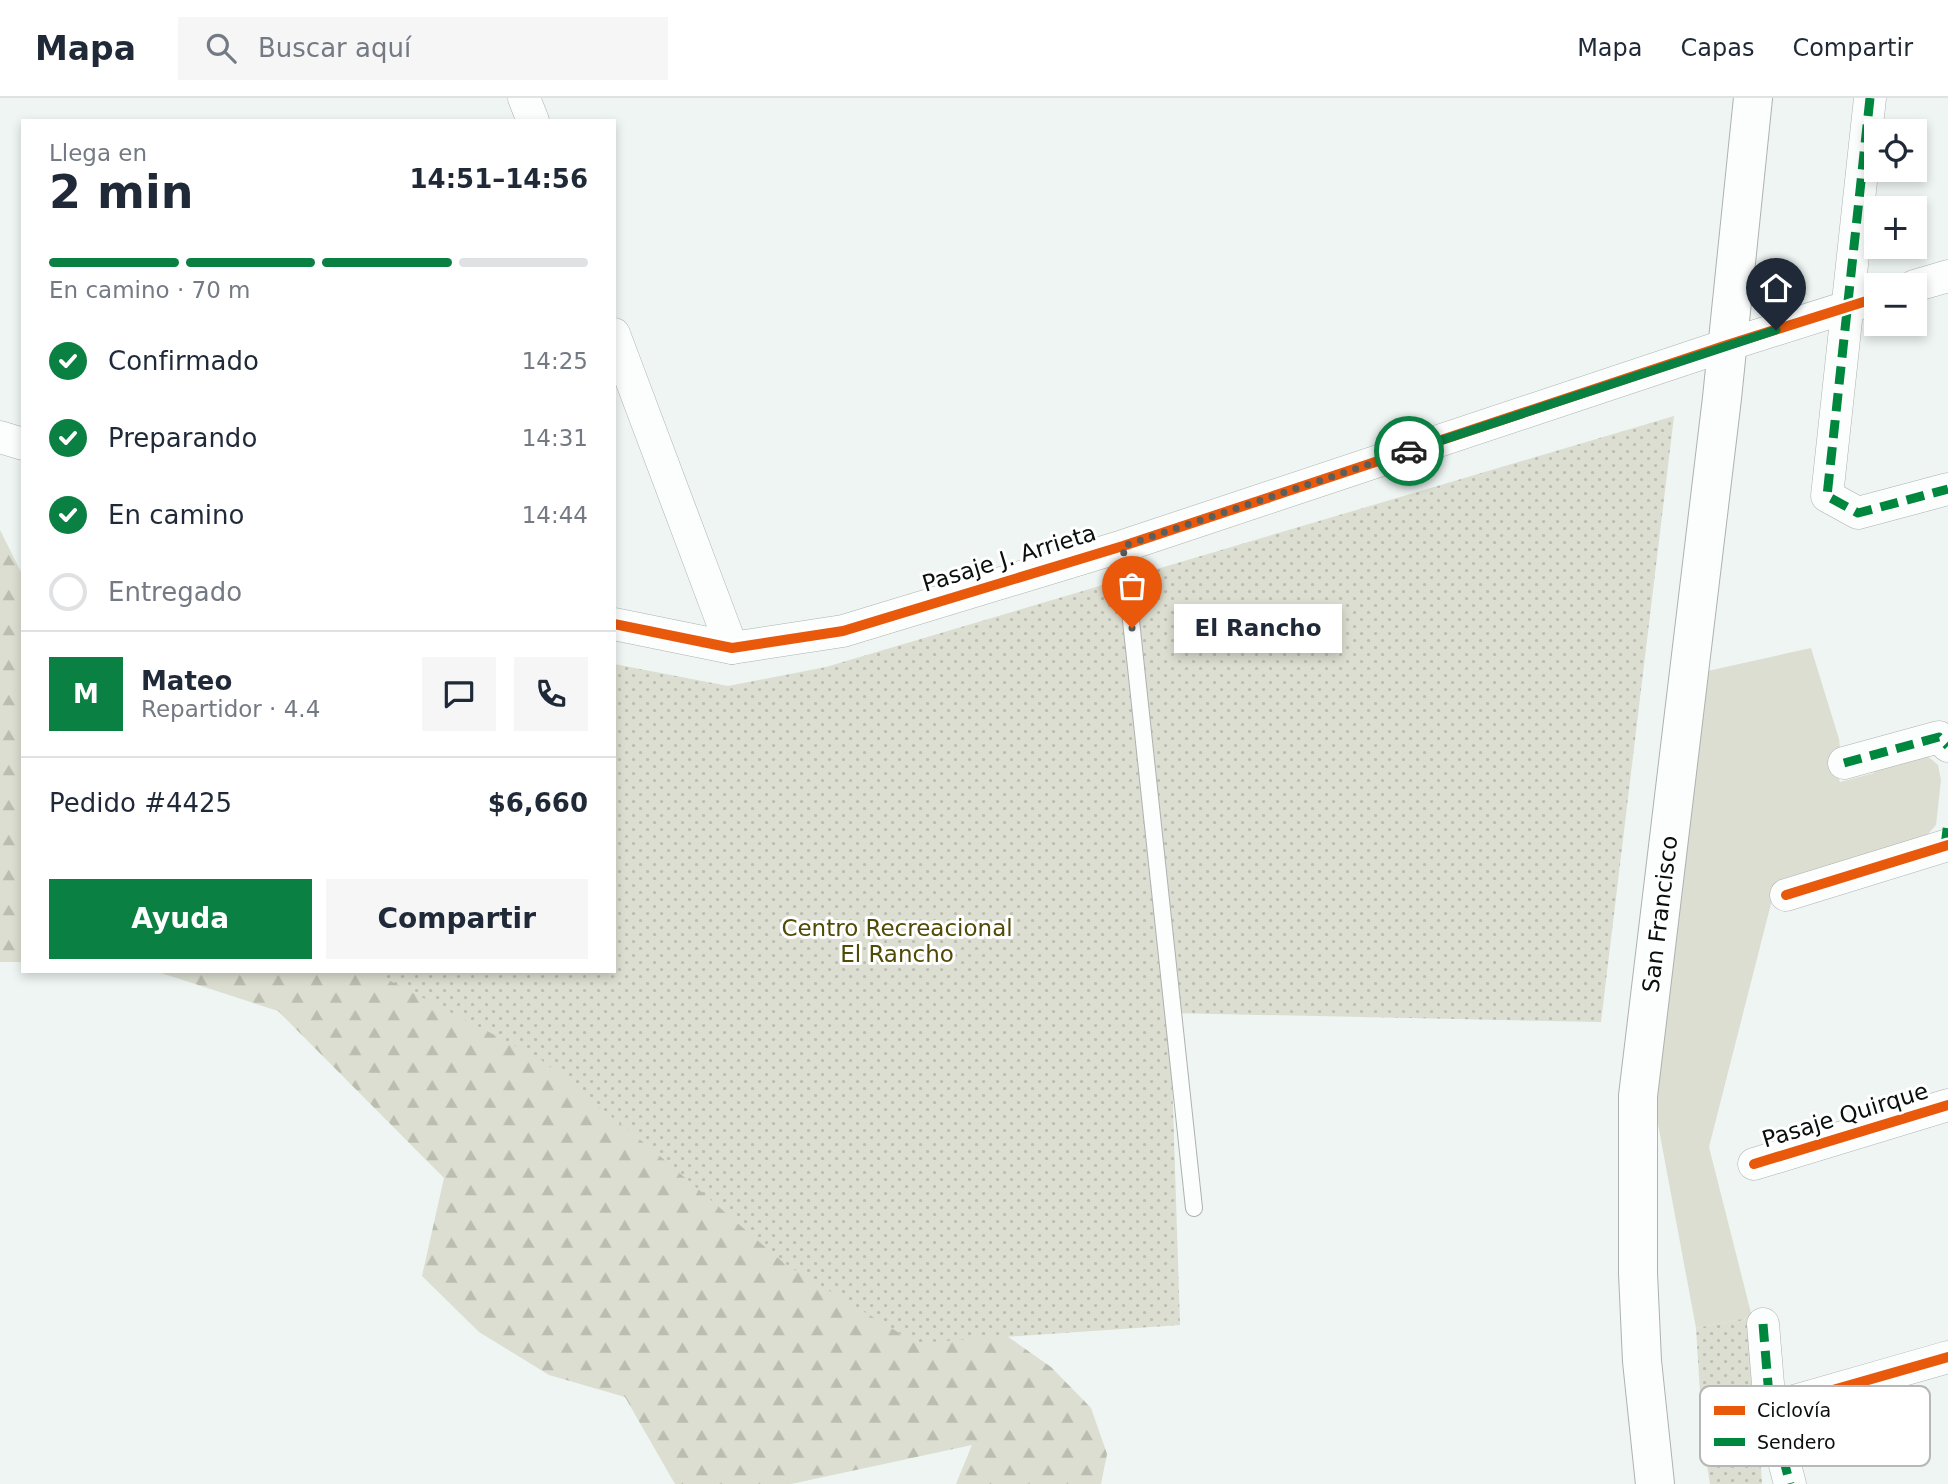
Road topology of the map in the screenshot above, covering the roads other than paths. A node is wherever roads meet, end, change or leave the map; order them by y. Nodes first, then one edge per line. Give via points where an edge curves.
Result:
1 (524, 98) edge
2 (1753, 98) edge
3 (1870, 98) edge
4 (532, 119) edge
5 (1948, 276) edge
6 (1927, 282) edge
7 (1862, 303) edge
8 (616, 339) edge
9 (1727, 345) junction
10 (0, 437) edge
11 (21, 443) edge
12 (1948, 489) edge
13 (1123, 546) junction
14 (616, 624) edge
15 (732, 648) junction
16 (1948, 746) edge
17 (1844, 763) dead end
18 (1947, 838) edge
19 (1786, 895) dead end
20 (1948, 1105) edge
21 (1754, 1164) dead end
22 (1194, 1208) dead end
23 (1763, 1325) dead end
24 (1948, 1357) edge
25 (1768, 1386) edge
26 (1847, 1386) edge
27 (1785, 1466) edge
28 (1655, 1484) edge
29 (1790, 1484) edge

1 - 4 street
2 - 9 main road, San Francisco
3 - 7 street
5 - 6 street
7 - 9 street, Pasaje J. Arrieta
7 - 12 street via 1827,496 1858,513
8 - 15 street
9 - 13 street, Pasaje J. Arrieta
9 - 28 main road, San Francisco via 1638,1096 1638,1285
10 - 11 street
13 - 15 street, Pasaje J. Arrieta via 843,631
13 - 22 lane
14 - 15 street, Pasaje J. Arrieta
16 - 17 street via 1939,737
18 - 19 street
20 - 21 street, Pasaje Quirque
23 - 25 street
24 - 26 street
27 - 29 street

